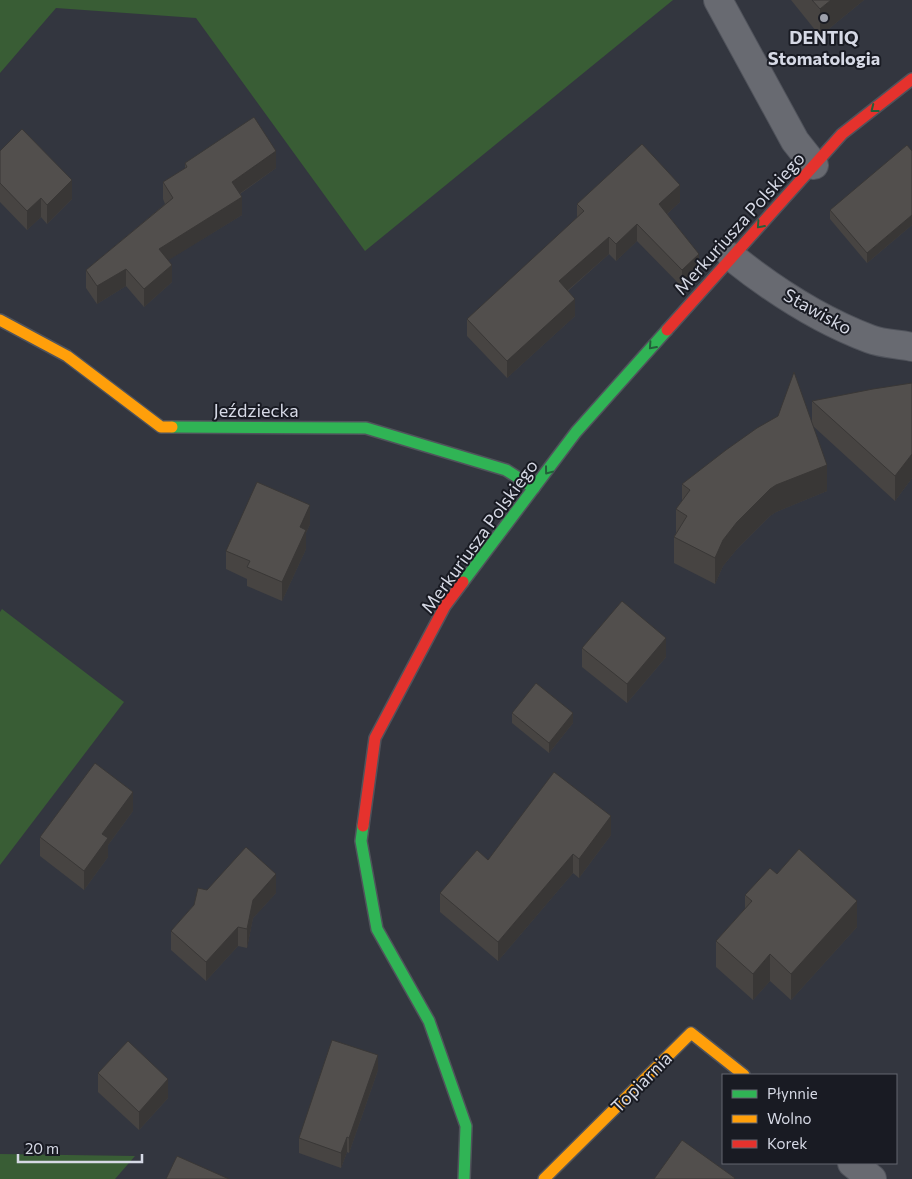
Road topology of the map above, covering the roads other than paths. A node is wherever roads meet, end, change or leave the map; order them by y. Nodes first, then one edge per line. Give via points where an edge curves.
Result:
1 (718, 0) edge
2 (912, 79) edge
3 (814, 165) junction
4 (732, 256) junction
5 (0, 320) edge
6 (912, 346) edge
7 (534, 488) junction
8 (743, 1074) edge
9 (853, 1164) edge
10 (464, 1179) edge
11 (544, 1179) edge
12 (872, 1179) edge

1 - 3 street via 795,141
2 -> 3 street, Merkuriusza Polskiego via 842,134
3 -> 4 street, Merkuriusza Polskiego
4 - 6 street, Stawisko via 811,312 872,340
4 -> 7 street, Merkuriusza Polskiego via 576,432
5 - 7 street, Jeździecka via 67,356 161,427 366,428 506,470
7 - 10 street, Merkuriusza Polskiego via 445,606 375,738 361,842 377,929 429,1021 466,1126
8 - 11 street, Topiarnia via 691,1032
9 - 12 street

